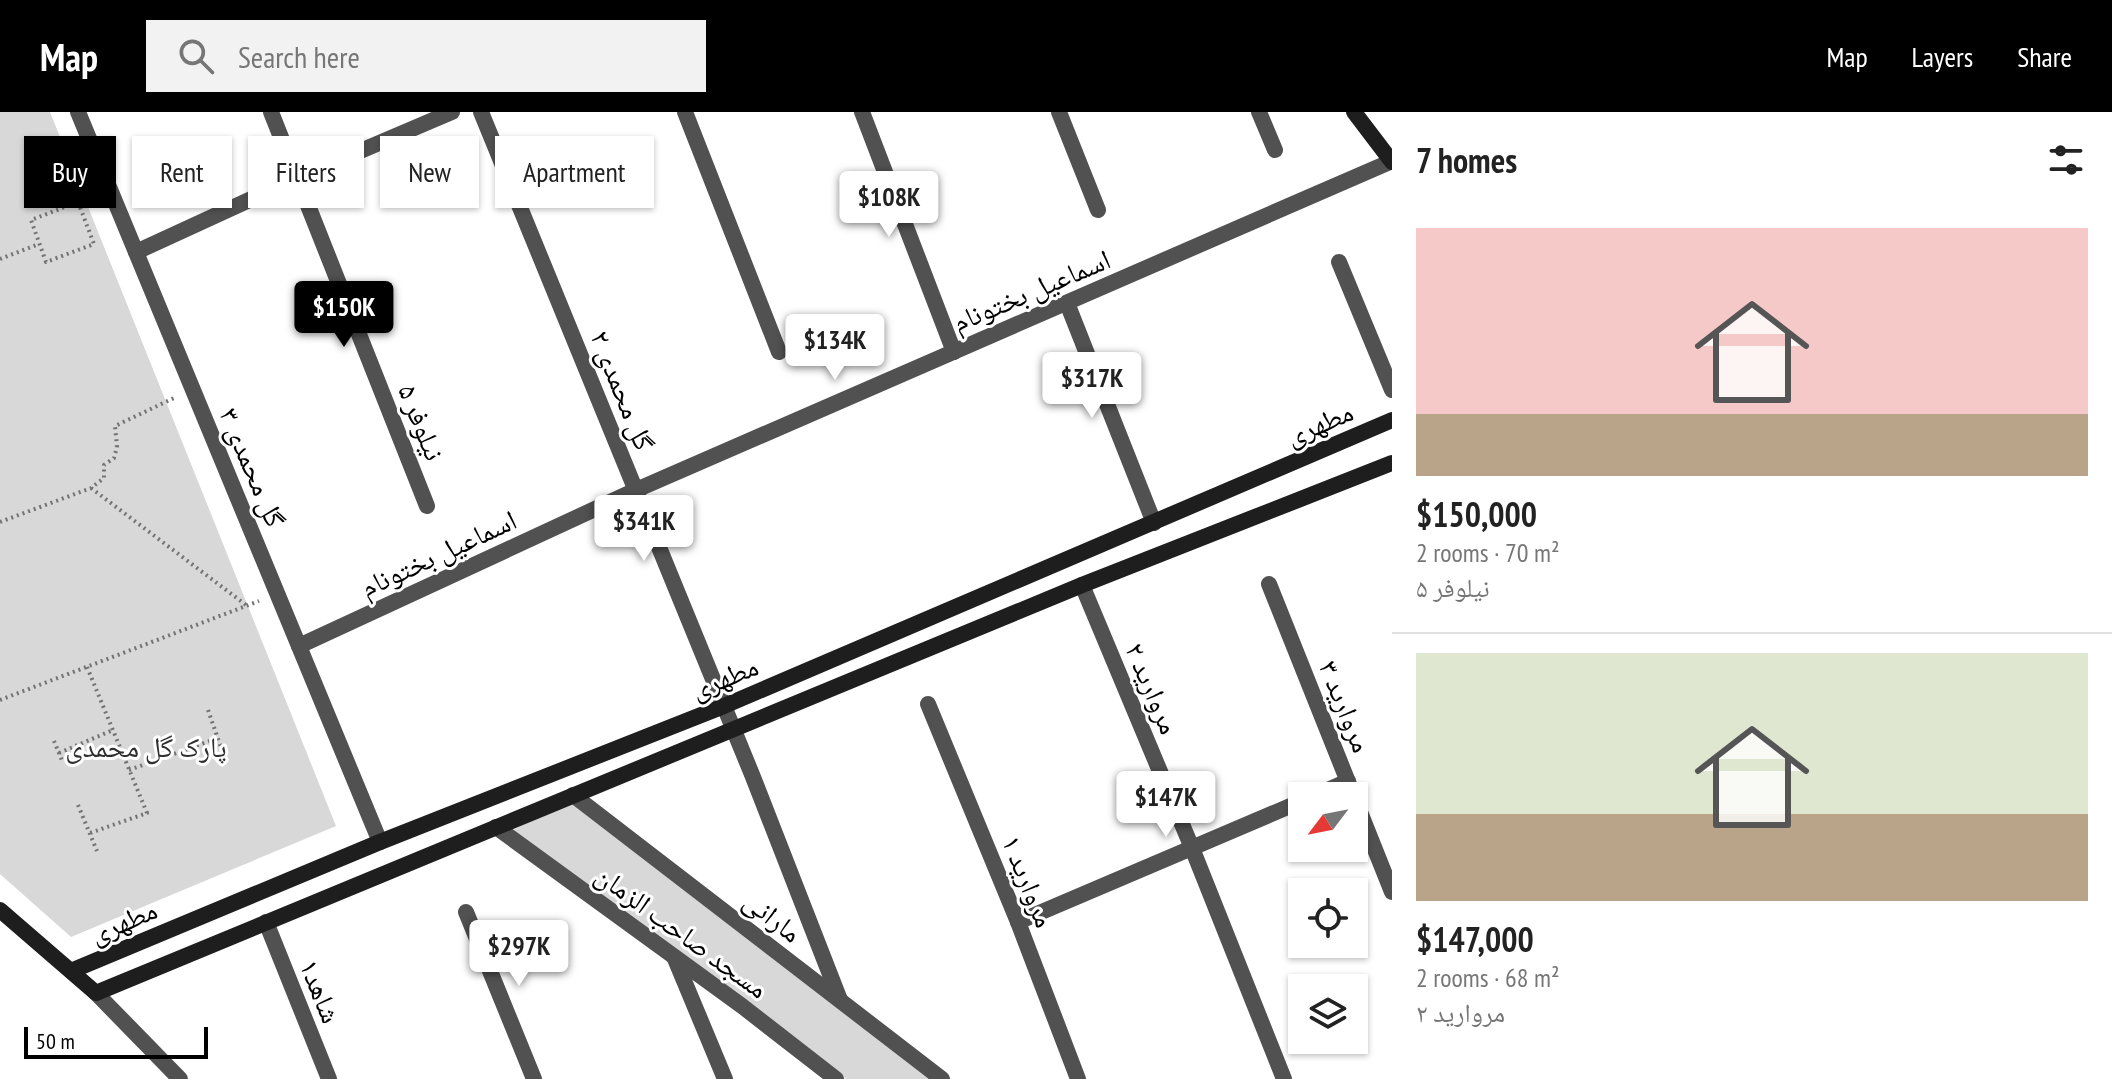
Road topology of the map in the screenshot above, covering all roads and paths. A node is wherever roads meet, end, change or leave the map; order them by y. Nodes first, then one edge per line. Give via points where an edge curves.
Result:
1 (78, 112) edge
2 (271, 112) edge
3 (452, 112) edge
4 (481, 112) edge
5 (685, 112) edge
6 (862, 112) edge
7 (1059, 112) edge
8 (1259, 112) edge
9 (1354, 112) edge
10 (280, 136) edge
11 (364, 149) edge
12 (1275, 150) dead end
13 (1392, 162) edge
14 (248, 201) edge
15 (309, 208) edge
16 (1098, 210) dead end
17 (39, 243) junction
18 (136, 252) junction
19 (0, 259) edge
20 (1339, 262) dead end
21 (1067, 303) junction
22 (779, 352) dead end
23 (954, 352) junction
24 (1392, 390) edge
25 (166, 402) dead end
26 (1392, 420) edge
27 (1392, 463) edge
28 (91, 488) junction
29 (636, 490) junction
30 (427, 506) dead end
31 (0, 522) edge
32 (1154, 523) junction
33 (1269, 584) dead end
34 (1082, 585) junction
35 (299, 646) junction
36 (87, 667) junction
37 (0, 700) edge
38 (928, 704) dead end
39 (724, 706) junction
40 (208, 710) dead end
41 (734, 729) junction
42 (113, 730) junction
43 (218, 738) junction
44 (54, 741) dead end
45 (59, 753) junction
46 (225, 759) dead end
47 (63, 763) dead end
48 (129, 770) junction
49 (1348, 781) joint
50 (573, 795) junction
51 (78, 805) dead end
52 (1288, 807) edge
53 (496, 827) junction
54 (90, 833) junction
55 (380, 842) junction
56 (1192, 848) junction
57 (97, 851) dead end
58 (1392, 892) edge
59 (0, 910) edge
60 (466, 912) dead end
61 (266, 922) junction
62 (1018, 922) junction
63 (674, 957) junction
64 (71, 971) junction
65 (96, 993) junction
66 (840, 1000) junction
67 (180, 1079) edge
68 (329, 1079) edge
69 (534, 1079) edge
70 (725, 1079) edge
71 (836, 1079) edge
72 (942, 1079) edge
73 (1078, 1079) edge
74 (1284, 1079) edge

1 - 18 street, گل محمدی ۳
2 - 10 street, نیلوفر ۵
3 - 11 street
4 - 29 street, گل محمدی ۲
5 - 22 street
6 - 23 street
7 - 16 street
8 - 12 street
9 - 13 street
13 - 21 street, اسماعیل بختونام
14 - 18 street
15 - 30 street, نیلوفر ۵
17 - 17 path via 31,220 78,202 94,244 46,262
17 - 19 path
18 - 35 street, گل محمدی ۳
20 - 24 street
21 - 23 street, اسماعیل بختونام
21 - 32 street
23 - 29 street, اسماعیل بختونام
25 - 28 path via 115,426 114,458 104,465 104,478
26 - 32 street, مطهری
27 - 34 street, مطهری
28 - 31 path
28 - 36 path via 248,606
29 - 35 street, اسماعیل بختونام
29 - 39 street, گل محمدی ۲
32 - 39 street, مطهری
33 - 49 street, مروارید ۳
34 - 41 street, مطهری
34 - 56 street, مروارید ۲
35 - 55 street, گل محمدی ۳
36 - 37 path
36 - 42 path
38 - 62 street, مروارید ۱
39 - 41 street, گل محمدی ۲
39 - 55 street, مطهری
40 - 43 path
41 - 50 street, مطهری
41 - 66 street, گل محمدی ۲
42 - 45 path
42 - 48 path
43 - 46 path
43 - 48 path
44 - 45 path
45 - 47 path
48 - 54 path via 147,813
49 - 58 street, مروارید ۳
50 - 53 street, مطهری
50 - 66 street, مارانی
51 - 54 path
52 - 56 street
53 - 61 street, مطهری
53 - 63 street, مسجد صاحب الزمان
54 - 57 path
55 - 64 street, مطهری
56 - 62 street
56 - 74 street, مروارید ۲
59 - 64 street
60 - 69 street
61 - 65 street, مطهری
61 - 68 street, شاهد۱
62 - 73 street, مروارید ۱
63 - 70 street
63 - 71 street, مسجد صاحب الزمان
64 - 65 street
65 - 67 street
66 - 72 street, مارانی

